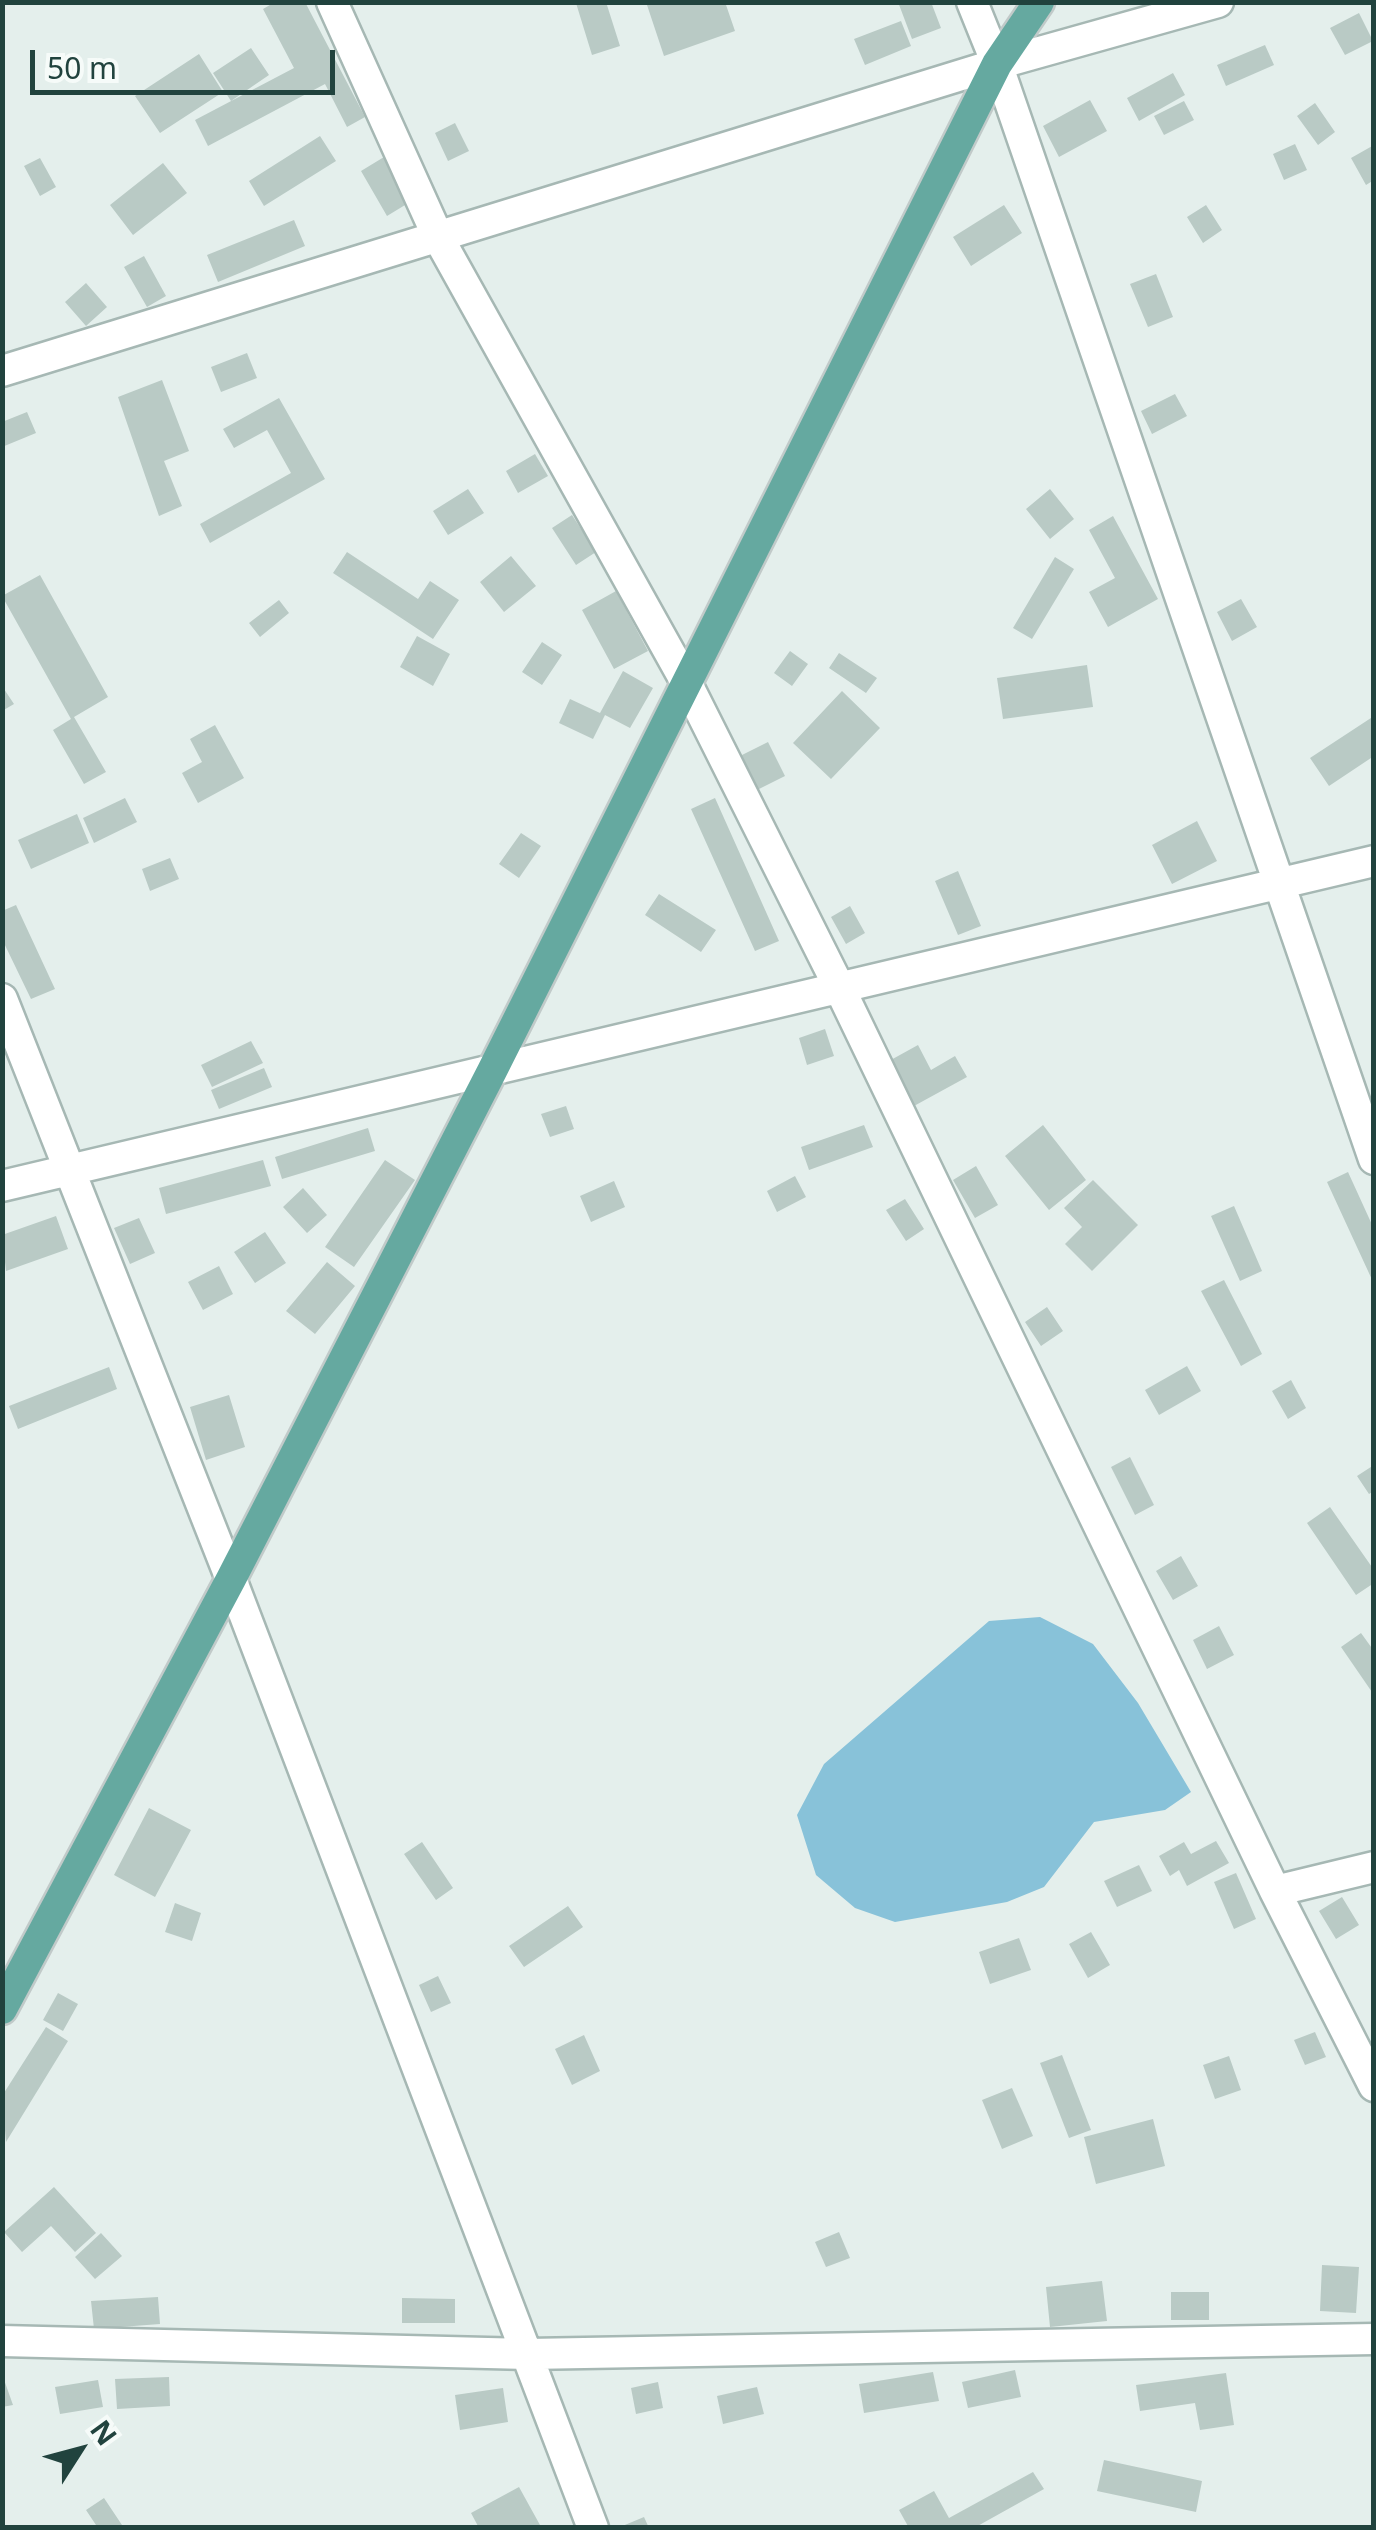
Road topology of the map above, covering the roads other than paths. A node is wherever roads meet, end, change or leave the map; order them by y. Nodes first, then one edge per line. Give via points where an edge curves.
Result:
1 (332, 2) edge
2 (972, 2) edge
3 (1039, 2) edge
4 (1218, 2) edge
5 (998, 64) junction
6 (438, 237) junction
7 (2, 371) edge
8 (686, 682) junction
9 (1374, 861) edge
10 (1278, 885) junction
11 (840, 989) junction
12 (2, 999) edge
13 (492, 1070) junction
14 (1374, 1159) edge
15 (72, 1170) junction
16 (2, 1186) edge
17 (231, 1579) junction
18 (1374, 1867) edge
19 (1274, 1891) junction
20 (2, 2009) edge
21 (1374, 2086) edge
22 (1374, 2339) edge
23 (2, 2341) edge
24 (528, 2354) junction
25 (593, 2528) edge

1 - 6 street
2 - 5 street
3 - 5 main road
4 - 5 street
5 - 6 street
5 - 8 main road
5 - 10 street
6 - 7 street
6 - 8 street
8 - 11 street
8 - 13 main road
9 - 10 street
10 - 11 street
10 - 14 street
11 - 13 street
11 - 19 street
12 - 15 street
13 - 15 street
13 - 17 main road
15 - 16 street
15 - 17 street
17 - 20 main road
17 - 24 street
18 - 19 street
19 - 21 street
22 - 24 street
23 - 24 street
24 - 25 street

